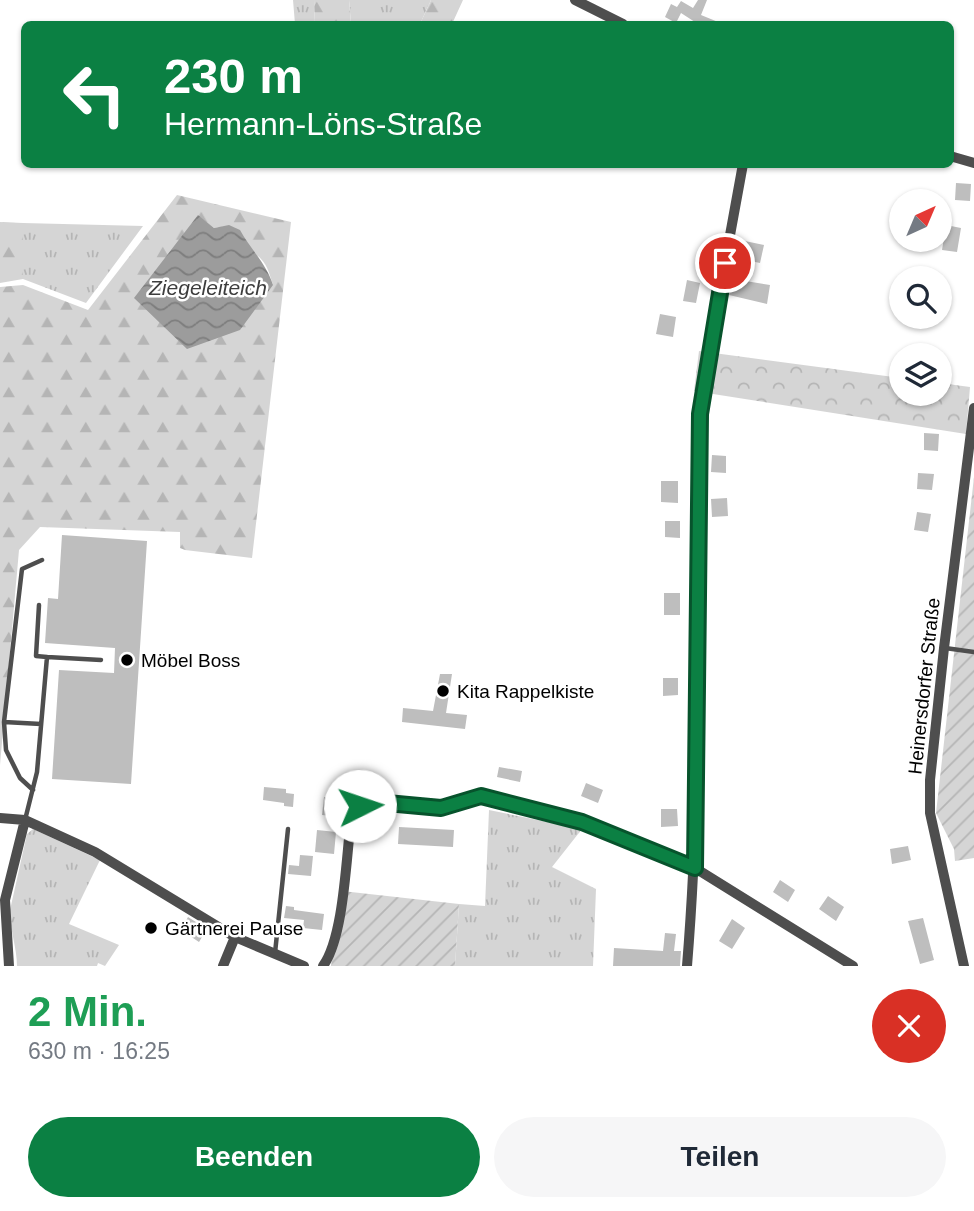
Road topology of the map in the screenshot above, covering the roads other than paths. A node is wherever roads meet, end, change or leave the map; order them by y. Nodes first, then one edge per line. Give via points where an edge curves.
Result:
1 (575, 0) edge
2 (616, 21) edge
3 (954, 157) edge
4 (974, 163) edge
5 (742, 168) edge
6 (974, 408) edge
7 (42, 560) dead end
8 (39, 605) dead end
9 (944, 648) junction
10 (974, 652) edge
11 (47, 657) junction
12 (101, 660) dead end
13 (4, 722) junction
14 (41, 724) junction
15 (33, 790) junction
16 (0, 818) edge
17 (25, 820) junction
18 (288, 829) dead end
19 (695, 868) junction
20 (235, 937) junction
21 (275, 953) junction
22 (9, 966) edge
23 (223, 966) edge
24 (304, 966) edge
25 (323, 966) edge
26 (687, 966) edge
27 (853, 966) edge
28 (964, 966) edge

1 - 2 street
3 - 4 street
5 - 19 street via 700,414
6 - 9 street, Heinersdorfer Straße
7 - 13 lane via 22,569
8 - 11 lane via 36,656
9 - 10 lane
9 - 28 street, Heinersdorfer Straße via 930,813
11 - 12 lane
11 - 14 lane
13 - 14 lane
13 - 15 lane via 6,750 20,778
14 - 15 lane
15 - 17 lane
16 - 17 street
17 - 20 street via 95,852
17 - 22 street via 5,900
18 - 21 lane
19 - 25 street via 582,822 481,796 441,808 376,802 360,806 351,820 336,937
19 - 26 street
19 - 27 street
20 - 21 street
20 - 23 street
21 - 24 street

